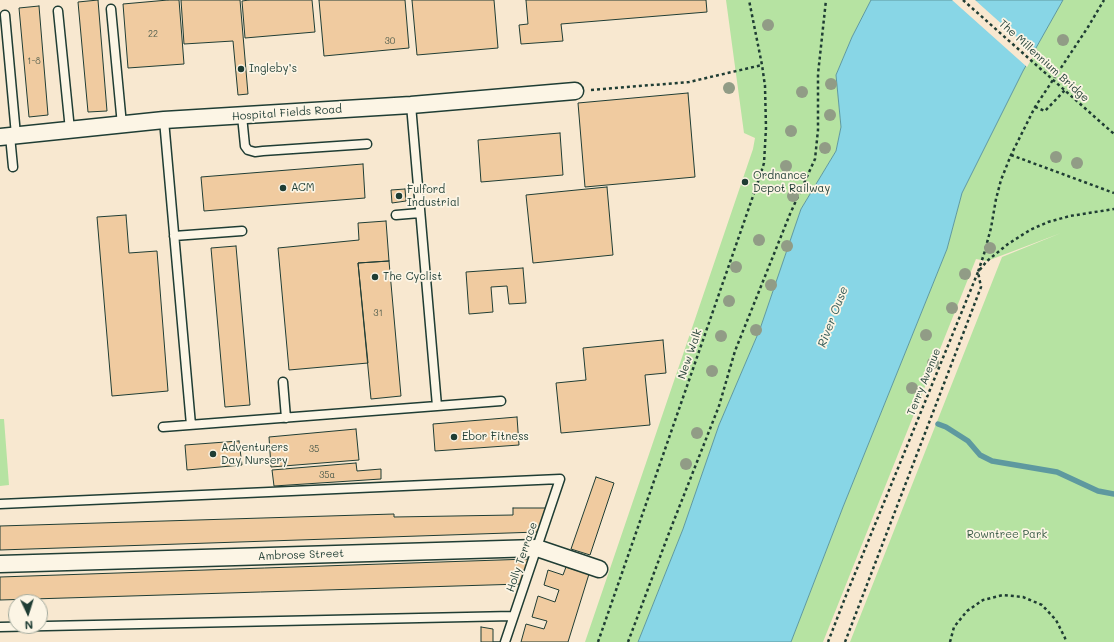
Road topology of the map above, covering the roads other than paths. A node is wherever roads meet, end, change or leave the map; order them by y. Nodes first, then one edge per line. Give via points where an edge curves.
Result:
1 (111, 10) dead end
2 (58, 11) dead end
3 (5, 14) dead end
4 (575, 91) road end
5 (411, 104) junction
6 (242, 116) junction
7 (164, 120) junction
8 (122, 125) junction
9 (70, 130) junction
10 (8, 136) edge
11 (367, 144) dead end
12 (13, 167) dead end
13 (420, 212) junction
14 (396, 215) dead end
15 (242, 231) dead end
16 (174, 236) junction
17 (283, 382) dead end
18 (501, 400) dead end
19 (436, 406) junction
20 (286, 418) junction
21 (191, 425) junction
22 (163, 427) dead end
23 (0, 504) edge
24 (537, 548) junction
25 (0, 564) edge
26 (599, 569) dead end
27 (513, 616) junction
28 (0, 627) edge
29 (505, 642) edge

1 - 8 lane
2 - 9 lane
3 - 10 lane
4 - 5 street, Hospital Fields Road
5 - 6 street, Hospital Fields Road
5 - 13 lane
6 - 7 street, Hospital Fields Road
6 - 11 lane via 245,146 255,152
7 - 8 street, Hospital Fields Road
7 - 16 lane
8 - 9 street, Hospital Fields Road
9 - 10 street, Hospital Fields Road
10 - 12 lane
13 - 14 lane
13 - 19 lane
15 - 16 lane
16 - 21 lane
17 - 20 lane
18 - 19 lane
19 - 20 lane
20 - 21 lane
21 - 22 lane
23 - 24 lane, Holly Terrace via 560,479
24 - 25 street, Ambrose Street
24 - 26 street, Ambrose Street
24 - 27 lane, Holly Terrace
27 - 28 lane
27 - 29 lane, Holly Terrace

